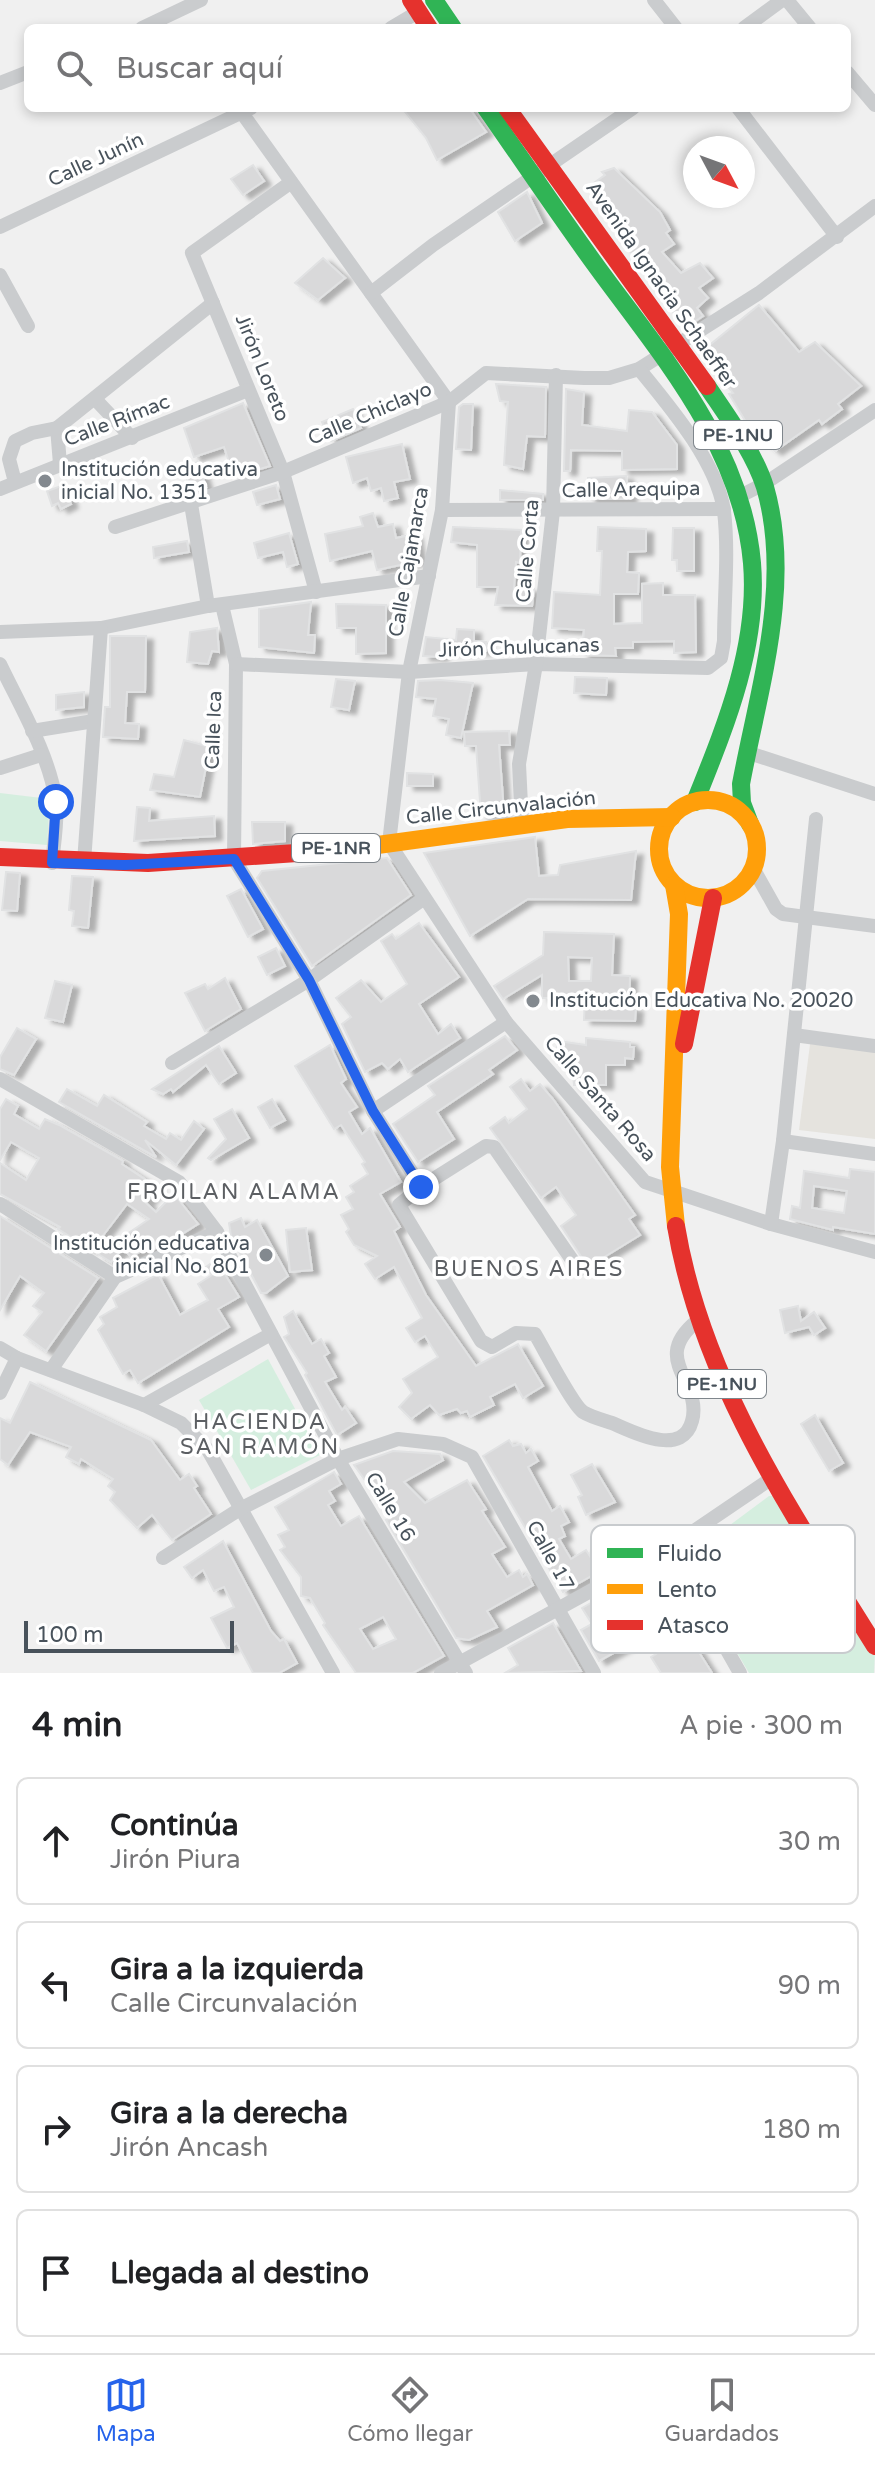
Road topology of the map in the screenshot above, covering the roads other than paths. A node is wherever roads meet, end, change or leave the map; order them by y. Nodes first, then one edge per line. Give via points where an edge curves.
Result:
1 (201, 0) edge
2 (434, 0) edge
3 (654, 0) edge
4 (784, 0) edge
5 (419, 13) edge
6 (150, 24) edge
7 (398, 24) edge
8 (450, 24) edge
9 (673, 24) edge
10 (750, 24) edge
11 (806, 24) edge
12 (24, 74) edge
13 (851, 77) edge
14 (0, 83) edge
15 (875, 105) edge
16 (245, 112) edge
17 (248, 112) edge
18 (489, 112) edge
19 (510, 112) edge
20 (627, 112) edge
21 (741, 112) edge
22 (550, 167) junction
23 (531, 178) junction
24 (290, 183) junction
25 (875, 206) edge
26 (0, 227) edge
27 (837, 237) junction
28 (0, 275) edge
29 (371, 293) junction
30 (213, 303) junction
31 (28, 326) dead end
32 (680, 345) junction
33 (662, 358) junction
34 (639, 369) junction
35 (556, 375) junction
36 (248, 390) junction
37 (95, 399) junction
38 (449, 402) junction
39 (875, 410) edge
40 (57, 428) junction
41 (132, 438) junction
42 (60, 464) junction
43 (283, 472) junction
44 (15, 482) junction
45 (764, 484) junction
46 (0, 489) edge
47 (739, 492) junction
48 (718, 494) junction
49 (191, 504) junction
50 (724, 509) junction
51 (442, 510) junction
52 (553, 511) junction
53 (115, 527) dead end
54 (429, 576) junction
55 (316, 592) junction
56 (215, 606) junction
57 (101, 628) junction
58 (0, 632) edge
59 (0, 664) edge
60 (236, 664) junction
61 (536, 664) junction
62 (409, 672) junction
63 (94, 721) junction
64 (32, 731) junction
65 (746, 752) junction
66 (41, 755) junction
67 (0, 768) edge
68 (875, 794) edge
69 (695, 802) junction
70 (672, 817) junction
71 (816, 819) dead end
72 (750, 824) junction
73 (522, 825) junction
74 (389, 843) junction
75 (0, 857) edge
76 (234, 859) junction
77 (84, 862) junction
78 (52, 863) junction
79 (753, 868) junction
80 (674, 885) junction
81 (713, 898) junction
82 (423, 899) junction
83 (806, 915) junction
84 (875, 926) edge
85 (309, 980) junction
86 (506, 1022) junction
87 (794, 1035) junction
88 (875, 1046) edge
89 (172, 1063) dead end
90 (0, 1079) edge
91 (673, 1088) junction
92 (373, 1111) junction
93 (783, 1141) junction
94 (875, 1154) edge
95 (421, 1187) junction
96 (671, 1191) junction
97 (0, 1204) edge
98 (771, 1224) junction
99 (217, 1232) junction
100 (875, 1252) edge
101 (579, 1270) dead end
102 (115, 1277) junction
103 (697, 1321) junction
104 (271, 1334) junction
105 (0, 1348) edge
106 (17, 1358) junction
107 (51, 1370) junction
108 (0, 1393) edge
109 (144, 1405) junction
110 (338, 1459) junction
111 (772, 1478) junction
112 (240, 1509) junction
113 (703, 1525) edge
114 (801, 1525) edge
115 (163, 1558) dead end
116 (591, 1590) edge
117 (556, 1609) junction
118 (855, 1613) edge
119 (875, 1646) edge
120 (729, 1653) edge
121 (462, 1668) edge
122 (333, 1673) edge
123 (441, 1673) edge
124 (594, 1673) edge
125 (740, 1673) edge

1 - 6 street
2 - 8 main road
3 - 9 street
4 - 10 street
4 - 11 street
5 - 7 street
12 - 14 street
13 - 15 street
16 - 26 street, Calle Junín
17 - 24 street
18 - 23 main road, Avenida Ignacia Schaeffer / PE-1NU
19 - 22 main road, Avenida Ignacia Schaeffer / PE-1NU
20 - 22 street
21 - 27 street
22 - 23 street
22 - 32 main road, Avenida Ignacia Schaeffer / PE-1NU
23 - 29 street
23 - 33 main road, Avenida Ignacia Schaeffer / PE-1NU
24 - 29 street
24 - 30 street, Jirón Loreto via 192,253
25 - 27 street, Calle Chiclayo
27 - 32 street, Calle Chiclayo
28 - 31 street
29 - 38 street
30 - 36 street, Jirón Loreto
30 - 37 street
32 - 33 street, Calle Chiclayo
32 - 45 main road, Avenida Ignacia Schaeffer / PE-1NU
33 - 34 street, Calle Chiclayo
33 - 47 main road, Avenida Ignacia Schaeffer / PE-1NU via 715,440
34 - 35 street, Calle Chiclayo via 609,378
34 - 48 street via 677,416
35 - 38 street, Calle Chiclayo via 486,373
35 - 52 street, Calle Corta
36 - 41 street, Calle Rímac
36 - 43 street, Jirón Loreto
37 - 40 street
37 - 41 street
38 - 43 street, Calle Chiclayo
38 - 51 street, Calle Cajamarca
39 - 45 street
40 - 42 street
40 - 44 street via 15,441 9,459
41 - 42 street, Calle Rímac
42 - 44 street, Calle Rímac
43 - 49 street, Calle Chiclayo
43 - 55 street, Jirón Loreto
44 - 46 street, Calle Rímac
45 - 47 street
45 - 65 main road, Avenida Ignacia Schaeffer / PE-1NU via 774,530 775,602
47 - 48 street
47 - 69 main road, Avenida Ignacia Schaeffer / PE-1NU via 752,563 746,654 730,718
48 - 50 street
49 - 53 street, Calle Chiclayo
49 - 56 street, Calle Ica
50 - 52 street, Calle Arequipa
50 - 61 street, Jirón Chulucanas via 721,658 708,668
51 - 52 street, Calle Arequipa
51 - 54 street, Calle Cajamarca
52 - 61 street, Calle Corta
54 - 55 street
54 - 62 street, Calle Cajamarca
55 - 56 street
56 - 57 street
56 - 60 street, Calle Ica
57 - 58 street
57 - 63 street
59 - 64 street
60 - 62 street, Jirón Chulucanas
60 - 76 street, Calle Ica
61 - 62 street, Jirón Chulucanas
61 - 73 street, Calle Corta via 519,764
62 - 74 street, Calle Cajamarca
63 - 64 street
63 - 77 street
64 - 66 street
65 - 68 street
65 - 72 main road, Avenida Ignacia Schaeffer / PE-1NU via 742,793
66 - 67 street
66 - 78 street via 56,802
69 - 70 main road
69 - 72 main road via 726,804
70 - 73 main road, Calle Circunvalación / PE-1NR
70 - 80 main road, PE-1NU via 659,844 660,859
71 - 83 street
72 - 79 main road, PE-1NU via 756,838
73 - 74 main road, Calle Circunvalación / PE-1NR
74 - 76 main road, Calle Circunvalación / PE-1NR
74 - 82 street, Calle Santa Rosa
75 - 78 main road, Calle Circunvalación / PE-1NR
76 - 77 main road, Calle Circunvalación / PE-1NR
76 - 85 street
77 - 78 main road, Calle Circunvalación / PE-1NR
79 - 81 main road via 736,889
79 - 83 street via 776,909
80 - 81 main road
80 - 91 main road, PE-1NU via 679,914
81 - 91 main road, PE-1NU
82 - 85 street
82 - 86 street, Calle Santa Rosa
83 - 84 street
83 - 87 street
85 - 89 street
85 - 92 street
86 - 92 street
86 - 96 street, Calle Santa Rosa via 645,1182
87 - 88 street
87 - 93 street
90 - 99 street, Calle 16 via 179,1182
91 - 96 main road, PE-1NU
92 - 95 street
93 - 94 street
93 - 98 street
95 - 101 street via 486,1146 494,1147
95 - 103 street via 399,1205 481,1341 492,1347 516,1333 535,1334 582,1411 657,1441 685,1434 693,1409 675,1354 678,1340
96 - 98 street, Calle Santa Rosa
96 - 103 main road, PE-1NU
97 - 102 street
98 - 100 street, Calle Santa Rosa
99 - 102 street
99 - 104 street, Calle 16
102 - 107 street
103 - 111 main road, PE-1NU via 732,1406
104 - 109 street
104 - 110 street, Calle 16
105 - 106 street
106 - 107 street
106 - 108 street
107 - 109 street
109 - 112 street via 181,1423 208,1450
110 - 112 street
110 - 117 street, Calle 17 via 398,1439 443,1444 472,1457
110 - 121 street, Calle 16
111 - 113 street
111 - 114 main road, PE-1NU
112 - 115 street
112 - 122 street
116 - 117 street
117 - 121 street
117 - 124 street, Calle 17
118 - 119 main road, PE-1NU
120 - 125 street
121 - 123 street

